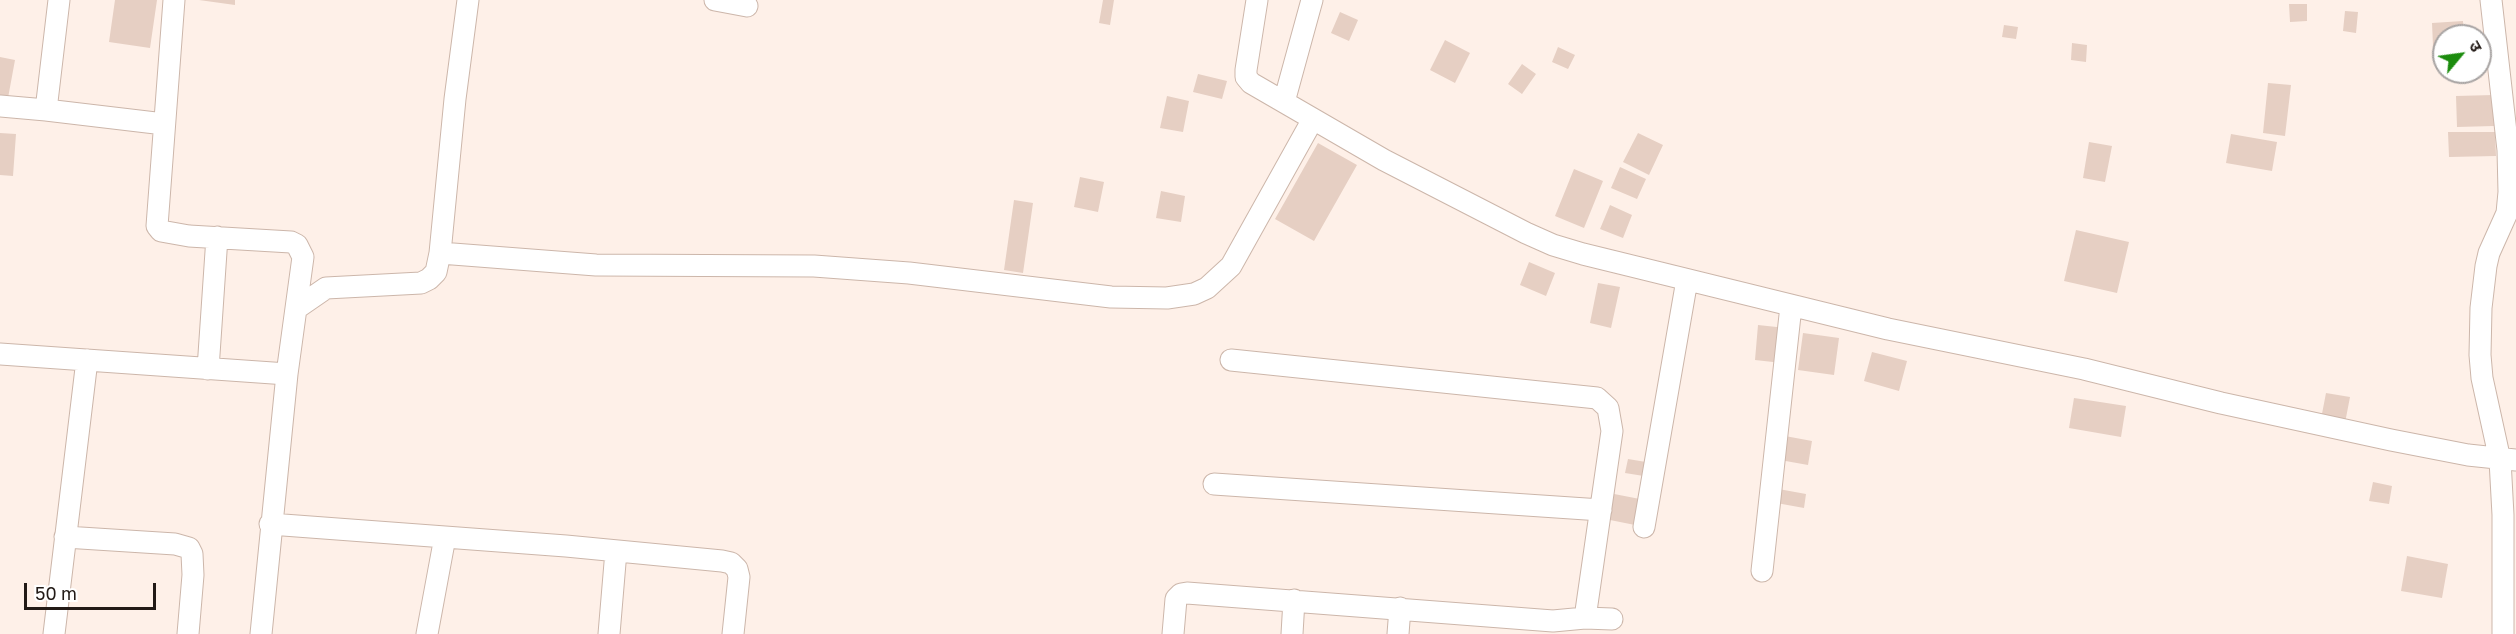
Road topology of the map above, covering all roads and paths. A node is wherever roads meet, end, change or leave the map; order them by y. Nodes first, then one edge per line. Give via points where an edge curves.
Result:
1 (59, 0) edge
2 (174, 0) edge
3 (468, 0) edge
4 (715, 0) edge
5 (1257, 0) edge
6 (1312, 0) edge
7 (2491, 0) edge
8 (747, 6) dead end
9 (1284, 102) junction
10 (0, 106) edge
11 (46, 110) junction
12 (1313, 119) junction
13 (164, 124) junction
14 (217, 237) junction
15 (440, 253) junction
16 (1687, 280) junction
17 (1791, 306) junction
18 (297, 308) junction
19 (0, 354) edge
20 (87, 360) junction
21 (1231, 360) dead end
22 (208, 369) junction
23 (287, 374) junction
24 (2508, 460) edge
25 (1214, 484) dead end
26 (1601, 510) junction
27 (270, 524) junction
28 (1644, 527) dead end
29 (65, 537) junction
30 (445, 537) junction
31 (616, 551) junction
32 (1762, 571) dead end
33 (1294, 600) junction
34 (1400, 608) junction
35 (1585, 618) junction
36 (1612, 619) dead end
37 (1523, 626) edge
38 (54, 634) edge
39 (188, 634) edge
40 (261, 634) edge
41 (427, 634) edge
42 (609, 634) edge
43 (733, 634) edge
44 (1173, 634) edge
45 (1292, 634) edge
46 (1398, 634) edge
47 (2503, 634) edge

1 - 11 street
2 - 13 street
3 - 15 street
4 - 8 street
5 - 9 street via 1246,77
6 - 9 street
7 - 24 street via 2509,192 2507,213 2486,266 2480,355 2482,378
9 - 12 street
10 - 11 street
11 - 13 street
12 - 15 street via 1231,266 1207,288 1194,294 1120,298 825,267 596,265
12 - 16 street via 1537,238 1583,255
13 - 14 street via 157,226 170,233
14 - 18 street via 297,245 303,257
14 - 22 street
15 - 18 street via 436,272 421,283 326,288
16 - 17 street
16 - 28 street
17 - 24 street via 2368,435
17 - 32 street
18 - 23 street
19 - 20 street
20 - 22 street
20 - 29 street
21 - 26 street via 1597,398 1608,408 1612,431
22 - 23 street
23 - 27 street
24 - 47 street via 2503,515
25 - 26 street
26 - 35 street
27 - 30 street
27 - 40 street
29 - 38 street
29 - 39 street via 189,548 193,575
30 - 31 street
30 - 41 street
31 - 42 street
31 - 43 street via 731,563 739,578
33 - 34 street
33 - 44 street via 1181,594 1176,599
33 - 45 street
34 - 37 street
34 - 46 street
35 - 36 street
35 - 37 street

